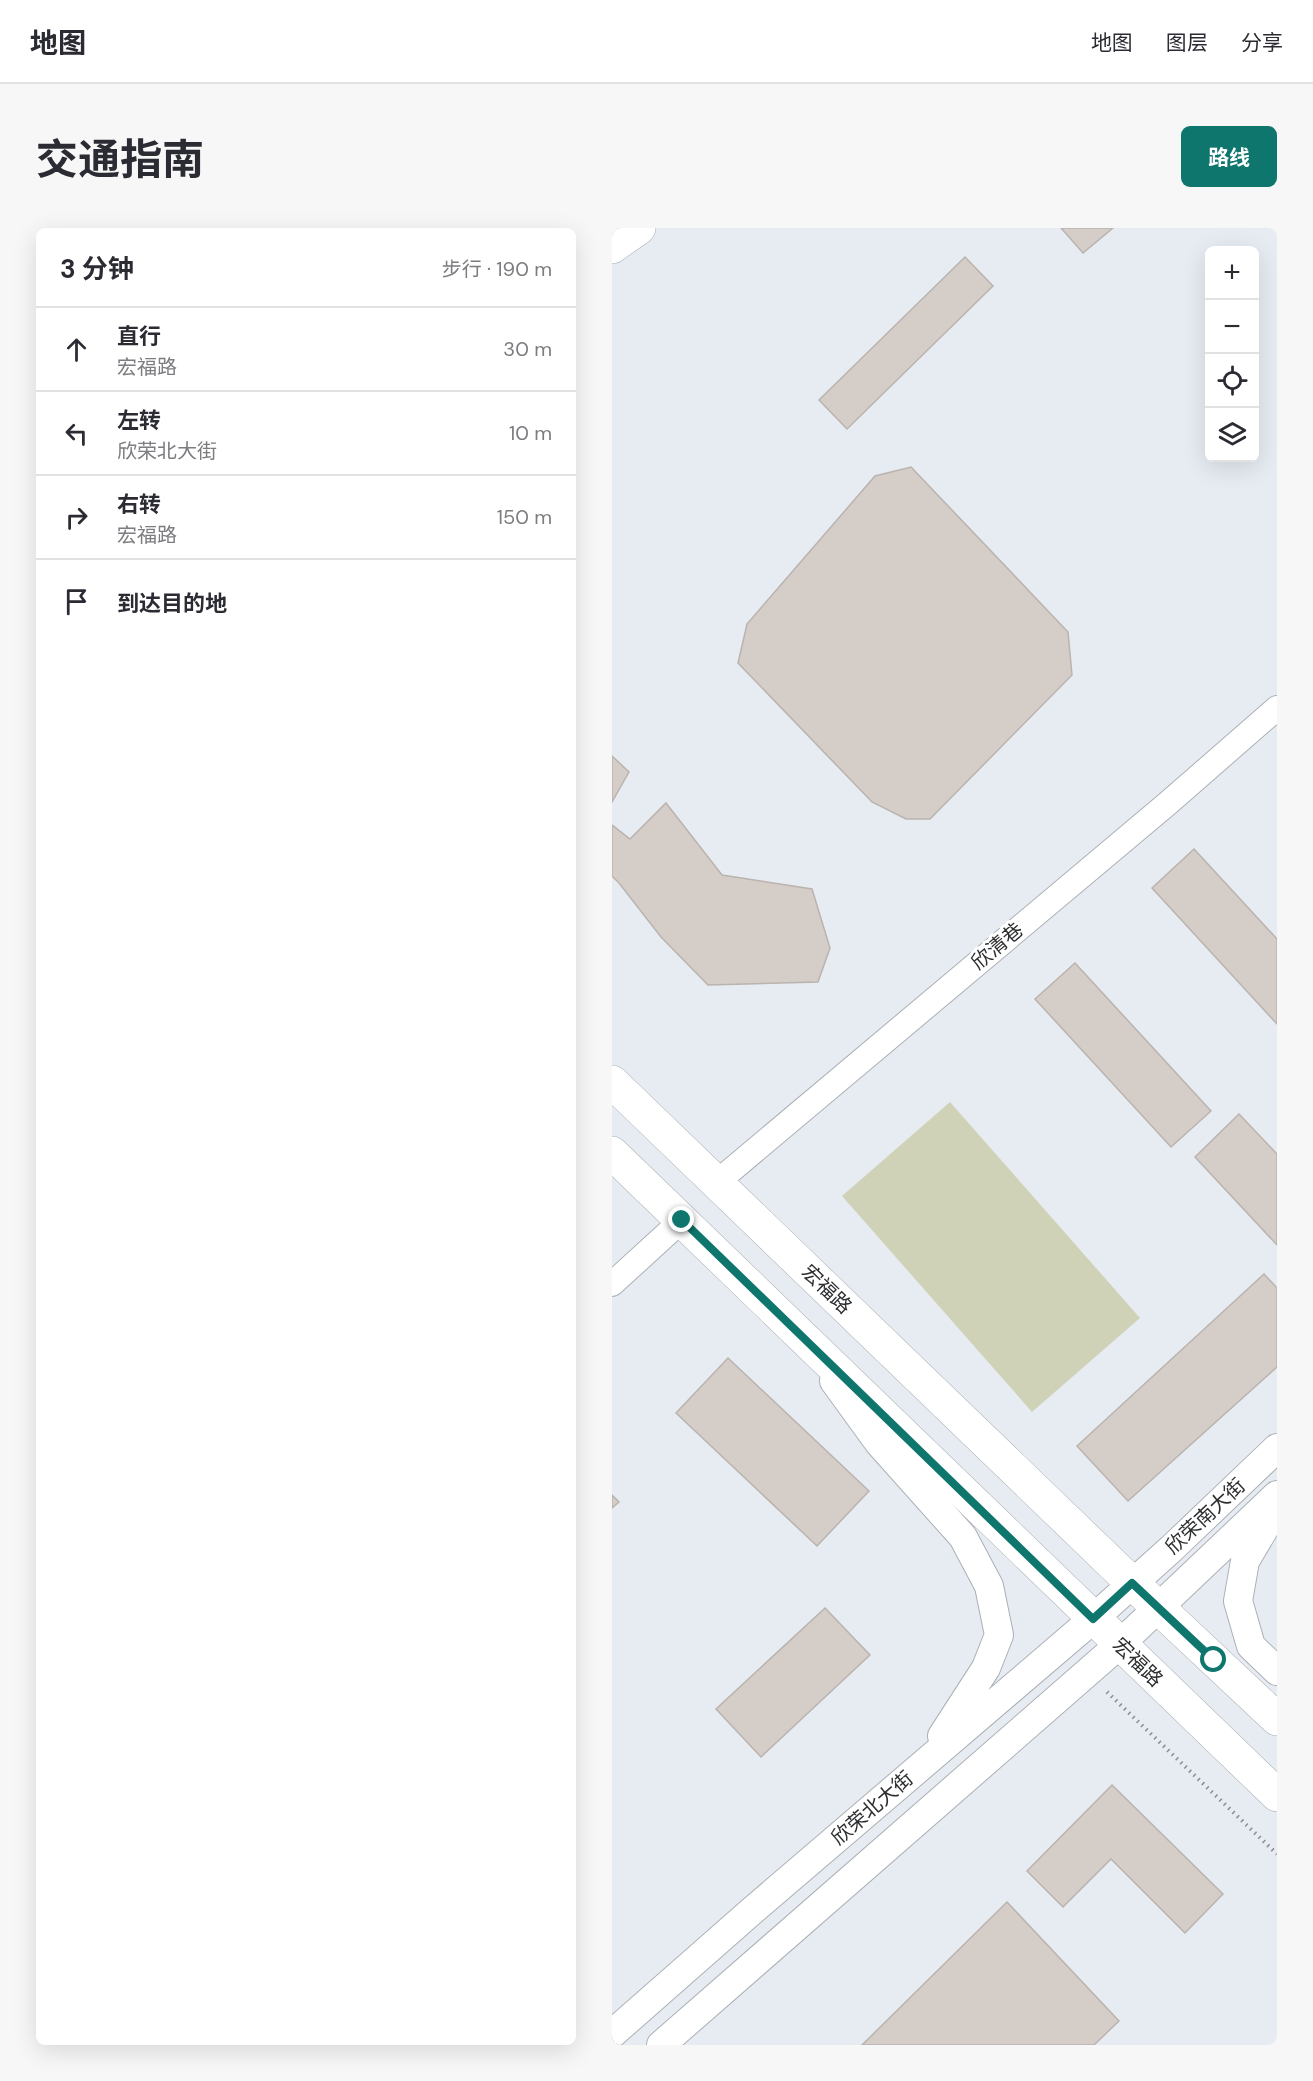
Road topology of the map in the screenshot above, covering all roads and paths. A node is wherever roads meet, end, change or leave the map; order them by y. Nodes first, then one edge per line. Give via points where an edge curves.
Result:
1 (639, 228) edge
2 (612, 247) edge
3 (1277, 708) edge
4 (612, 1082) edge
5 (612, 1153) edge
6 (716, 1183) junction
7 (682, 1220) junction
8 (612, 1284) edge
9 (803, 1338) junction
10 (1277, 1448) edge
11 (1277, 1496) edge
12 (1277, 1508) edge
13 (1132, 1583) junction
14 (1158, 1608) junction
15 (1093, 1619) junction
16 (1120, 1644) junction
17 (1277, 1671) edge
18 (1087, 1673) junction
19 (1277, 1719) edge
20 (925, 1762) junction
21 (1277, 1795) edge
22 (1277, 1854) edge
23 (612, 2034) edge
24 (661, 2045) edge

1 - 2 main road
3 - 6 street, 欣清巷
4 - 6 main road, 宏福路
5 - 7 main road, 宏福路
6 - 13 main road, 宏福路
7 - 8 street
7 - 9 main road, 宏福路
9 - 15 main road, 宏福路
9 - 20 street via 879,1443 963,1538 990,1586 999,1635 987,1668
10 - 13 street, 欣荣南大街
11 - 14 street, 欣荣南大街
12 - 17 street via 1245,1561 1238,1601 1251,1646
13 - 14 main road, 宏福路
13 - 15 street, 欣荣北大街
14 - 16 street, 欣荣北大街
14 - 19 main road, 宏福路
15 - 16 main road, 宏福路
15 - 20 street, 欣荣北大街
16 - 18 street, 欣荣北大街
16 - 21 main road, 宏福路
18 - 22 path
18 - 24 street, 欣荣北大街
20 - 23 street, 欣荣北大街

